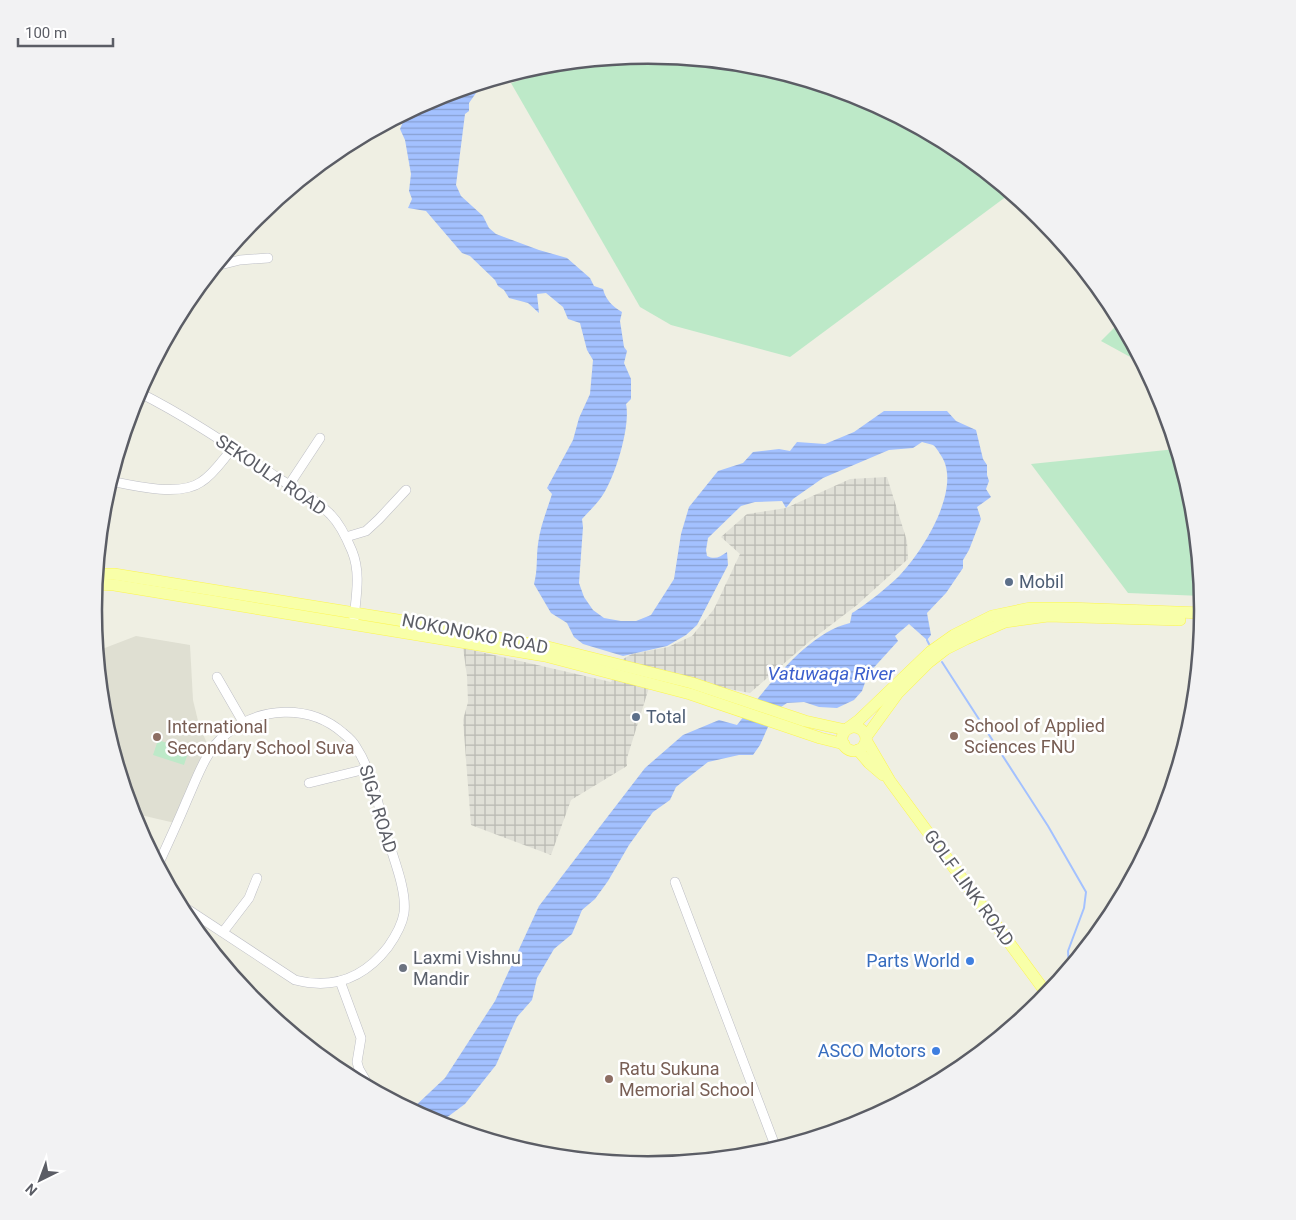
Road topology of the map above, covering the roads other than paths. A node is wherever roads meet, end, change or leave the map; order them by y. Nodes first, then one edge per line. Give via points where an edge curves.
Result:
1 (268, 258) dead end
2 (226, 264) edge
3 (145, 396) edge
4 (320, 438) dead end
5 (234, 448) junction
6 (117, 482) edge
7 (289, 485) junction
8 (406, 490) dead end
9 (346, 537) junction
10 (103, 574) edge
11 (103, 584) edge
12 (1194, 613) edge
13 (354, 619) junction
14 (1194, 621) edge
15 (217, 677) dead end
16 (780, 718) junction
17 (244, 722) junction
18 (847, 729) junction
19 (866, 738) junction
20 (844, 744) junction
21 (858, 750) junction
22 (366, 768) junction
23 (890, 781) junction
24 (309, 783) dead end
25 (161, 858) edge
26 (257, 878) dead end
27 (674, 882) dead end
28 (198, 918) edge
29 (223, 932) junction
30 (340, 981) junction
31 (1042, 987) edge
32 (363, 1075) edge
33 (774, 1142) edge

1 - 2 street
3 - 5 street, SEKOULA ROAD
4 - 7 street
5 - 6 street via 200,483 185,489 157,489
5 - 7 street, SEKOULA ROAD
7 - 9 street, SEKOULA ROAD via 332,515
8 - 9 street via 366,531
9 - 13 street, SEKOULA ROAD via 357,568
10 - 13 main road, NOKONOKO ROAD
11 - 13 main road, NOKONOKO ROAD
12 - 18 main road via 1030,608 992,616 954,635 930,652
13 - 16 main road, NOKONOKO ROAD via 545,656 577,659
14 - 19 main road via 1048,616 1005,622 959,642 928,663 898,693
15 - 17 street
16 - 18 main road, NOKONOKO ROAD
16 - 20 main road, NOKONOKO ROAD via 820,738
17 - 22 street, SIGA ROAD via 274,713 312,716 337,728 355,744
17 - 25 street, SIGA ROAD via 224,735 212,750
18 - 19 main road via 859,728
18 - 20 main road via 843,736
19 - 21 main road
19 - 23 main road, GOLF LINK ROAD
20 - 21 main road via 848,749
21 - 23 main road, GOLF LINK ROAD
22 - 24 street
22 - 30 street, SIGA ROAD via 399,880 404,913 397,933 380,958 358,975
23 - 31 main road, GOLF LINK ROAD
26 - 29 street via 249,898
27 - 33 street
28 - 29 street
29 - 30 street, SIGA ROAD via 288,977 318,984
30 - 32 street via 361,1038 358,1059

